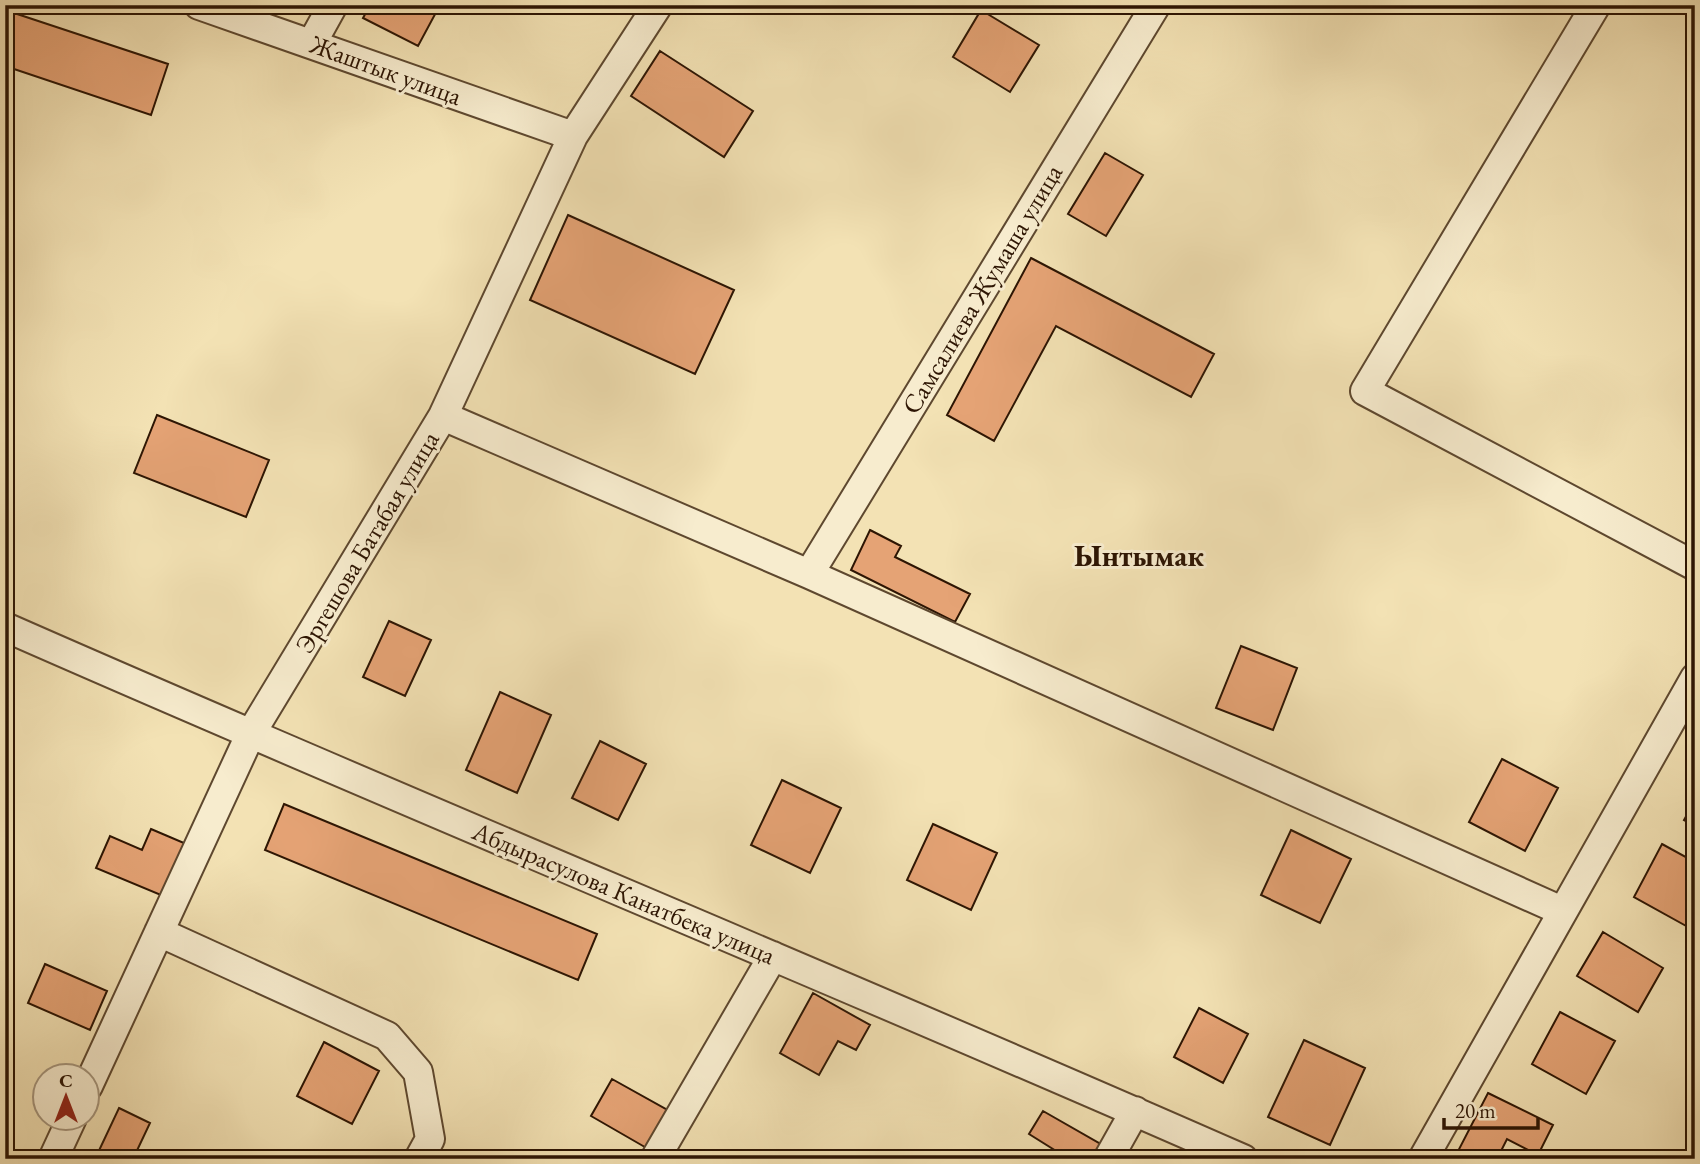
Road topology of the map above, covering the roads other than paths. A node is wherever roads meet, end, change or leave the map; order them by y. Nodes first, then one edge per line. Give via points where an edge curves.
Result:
1 (199, 5) edge
2 (333, 5) edge
3 (659, 5) edge
4 (1156, 5) edge
5 (1597, 5) edge
6 (312, 43) junction
7 (573, 136) junction
8 (443, 416) junction
9 (1695, 566) edge
10 (809, 574) junction
11 (5, 628) edge
12 (1695, 678) edge
13 (250, 735) junction
14 (1562, 911) junction
15 (159, 932) junction
16 (773, 956) junction
17 (99, 1062) edge
18 (1135, 1111) junction
19 (66, 1132) edge
20 (54, 1159) edge
21 (419, 1159) edge
22 (655, 1159) edge
23 (1108, 1159) edge
24 (1243, 1159) edge
25 (1423, 1159) edge

1 - 6 street, Жаштык улица
2 - 6 street
3 - 7 street, Эргешова Батабая улица
4 - 10 street, Самсалиева Жумаша улица
5 - 9 street via 1365,391
6 - 7 street, Жаштык улица
7 - 8 street, Эргешова Батабая улица
8 - 10 street
8 - 13 street, Эргешова Батабая улица
10 - 14 street
11 - 13 street, Абдырасулова Канатбека улица
12 - 14 street
13 - 15 street, Эргешова Батабая улица
13 - 16 street, Абдырасулова Канатбека улица
14 - 25 street
15 - 17 street, Эргешова Батабая улица
15 - 21 street via 387,1036 418,1072 430,1139
16 - 18 street, Абдырасулова Канатбека улица
16 - 22 street
18 - 23 street
18 - 24 street, Абдырасулова Канатбека улица
19 - 20 street

